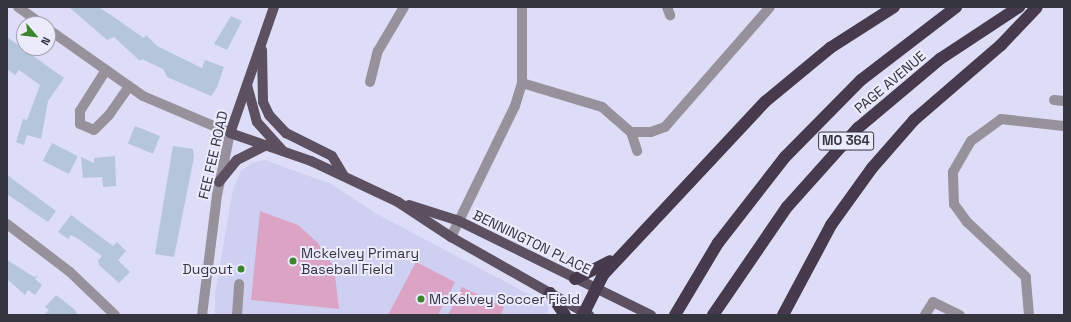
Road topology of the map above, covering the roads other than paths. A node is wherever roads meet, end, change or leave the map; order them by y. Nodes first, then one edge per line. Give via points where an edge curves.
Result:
1 (18, 7) edge
2 (274, 7) edge
3 (404, 7) edge
4 (522, 7) edge
5 (770, 7) edge
6 (894, 7) edge
7 (956, 7) edge
8 (1019, 7) edge
9 (1037, 7) edge
10 (30, 16) edge
11 (56, 35) edge
12 (262, 42) junction
13 (106, 70) junction
14 (370, 82) dead end
15 (522, 83) junction
16 (247, 85) junction
17 (129, 86) junction
18 (1054, 100) dead end
19 (1064, 101) edge
20 (1064, 126) edge
21 (631, 132) junction
22 (230, 133) junction
23 (266, 145) junction
24 (283, 151) junction
25 (637, 151) dead end
26 (343, 174) junction
27 (219, 182) junction
28 (398, 202) junction
29 (459, 221) junction
30 (7, 224) edge
31 (451, 237) junction
32 (622, 253) junction
33 (575, 279) junction
34 (239, 284) dead end
35 (595, 288) junction
36 (550, 293) junction
37 (585, 314) edge
38 (115, 315) edge
39 (202, 315) edge
40 (237, 315) edge
41 (565, 315) edge
42 (651, 315) edge
43 (675, 315) edge
44 (713, 315) edge
45 (783, 315) edge
46 (925, 315) edge
47 (960, 315) edge
48 (1029, 315) edge

1 - 10 street
2 - 12 main road, FEE FEE ROAD
3 - 14 street via 378,51
4 - 15 street
5 - 21 street via 665,127 651,132
6 - 32 highway via 830,48 766,102
7 - 43 highway, PAGE AVENUE / MO 364 via 861,80 785,157 718,243
8 - 44 highway, PAGE AVENUE / MO 364 via 940,59 858,128 787,207
9 - 45 highway via 1001,45 914,120 877,162 831,225
11 - 13 street
12 - 16 main road, FEE FEE ROAD
12 - 26 main road via 263,102 269,115 286,133 332,156
13 - 17 street
13 - 17 street via 80,111 80,124 94,130
15 - 21 street via 602,107
15 - 29 street via 516,106
16 - 22 main road, FEE FEE ROAD
16 - 24 main road via 257,122
17 - 22 street via 168,108
18 - 19 street
20 - 48 street via 1001,119 971,141 953,172 951,188 954,204 967,222 1026,277
21 - 25 street
22 - 23 main road, BENNINGTON PLACE
22 - 27 street, FEE FEE ROAD
23 - 24 main road, BENNINGTON PLACE
23 - 27 main road via 237,160
24 - 26 main road, BENNINGTON PLACE
26 - 28 main road, BENNINGTON PLACE
27 - 39 street, FEE FEE ROAD
28 - 29 main road, BENNINGTON PLACE
28 - 31 main road, BENNINGTON PLACE
29 - 31 street
29 - 33 main road, BENNINGTON PLACE
30 - 38 street via 70,272
31 - 36 main road, BENNINGTON PLACE
32 - 33 highway
32 - 35 highway
33 - 35 main road, BENNINGTON PLACE
34 - 40 street
35 - 37 highway
35 - 42 main road, BENNINGTON PLACE
36 - 37 main road, BENNINGTON PLACE
36 - 41 highway
46 - 47 street via 933,302

